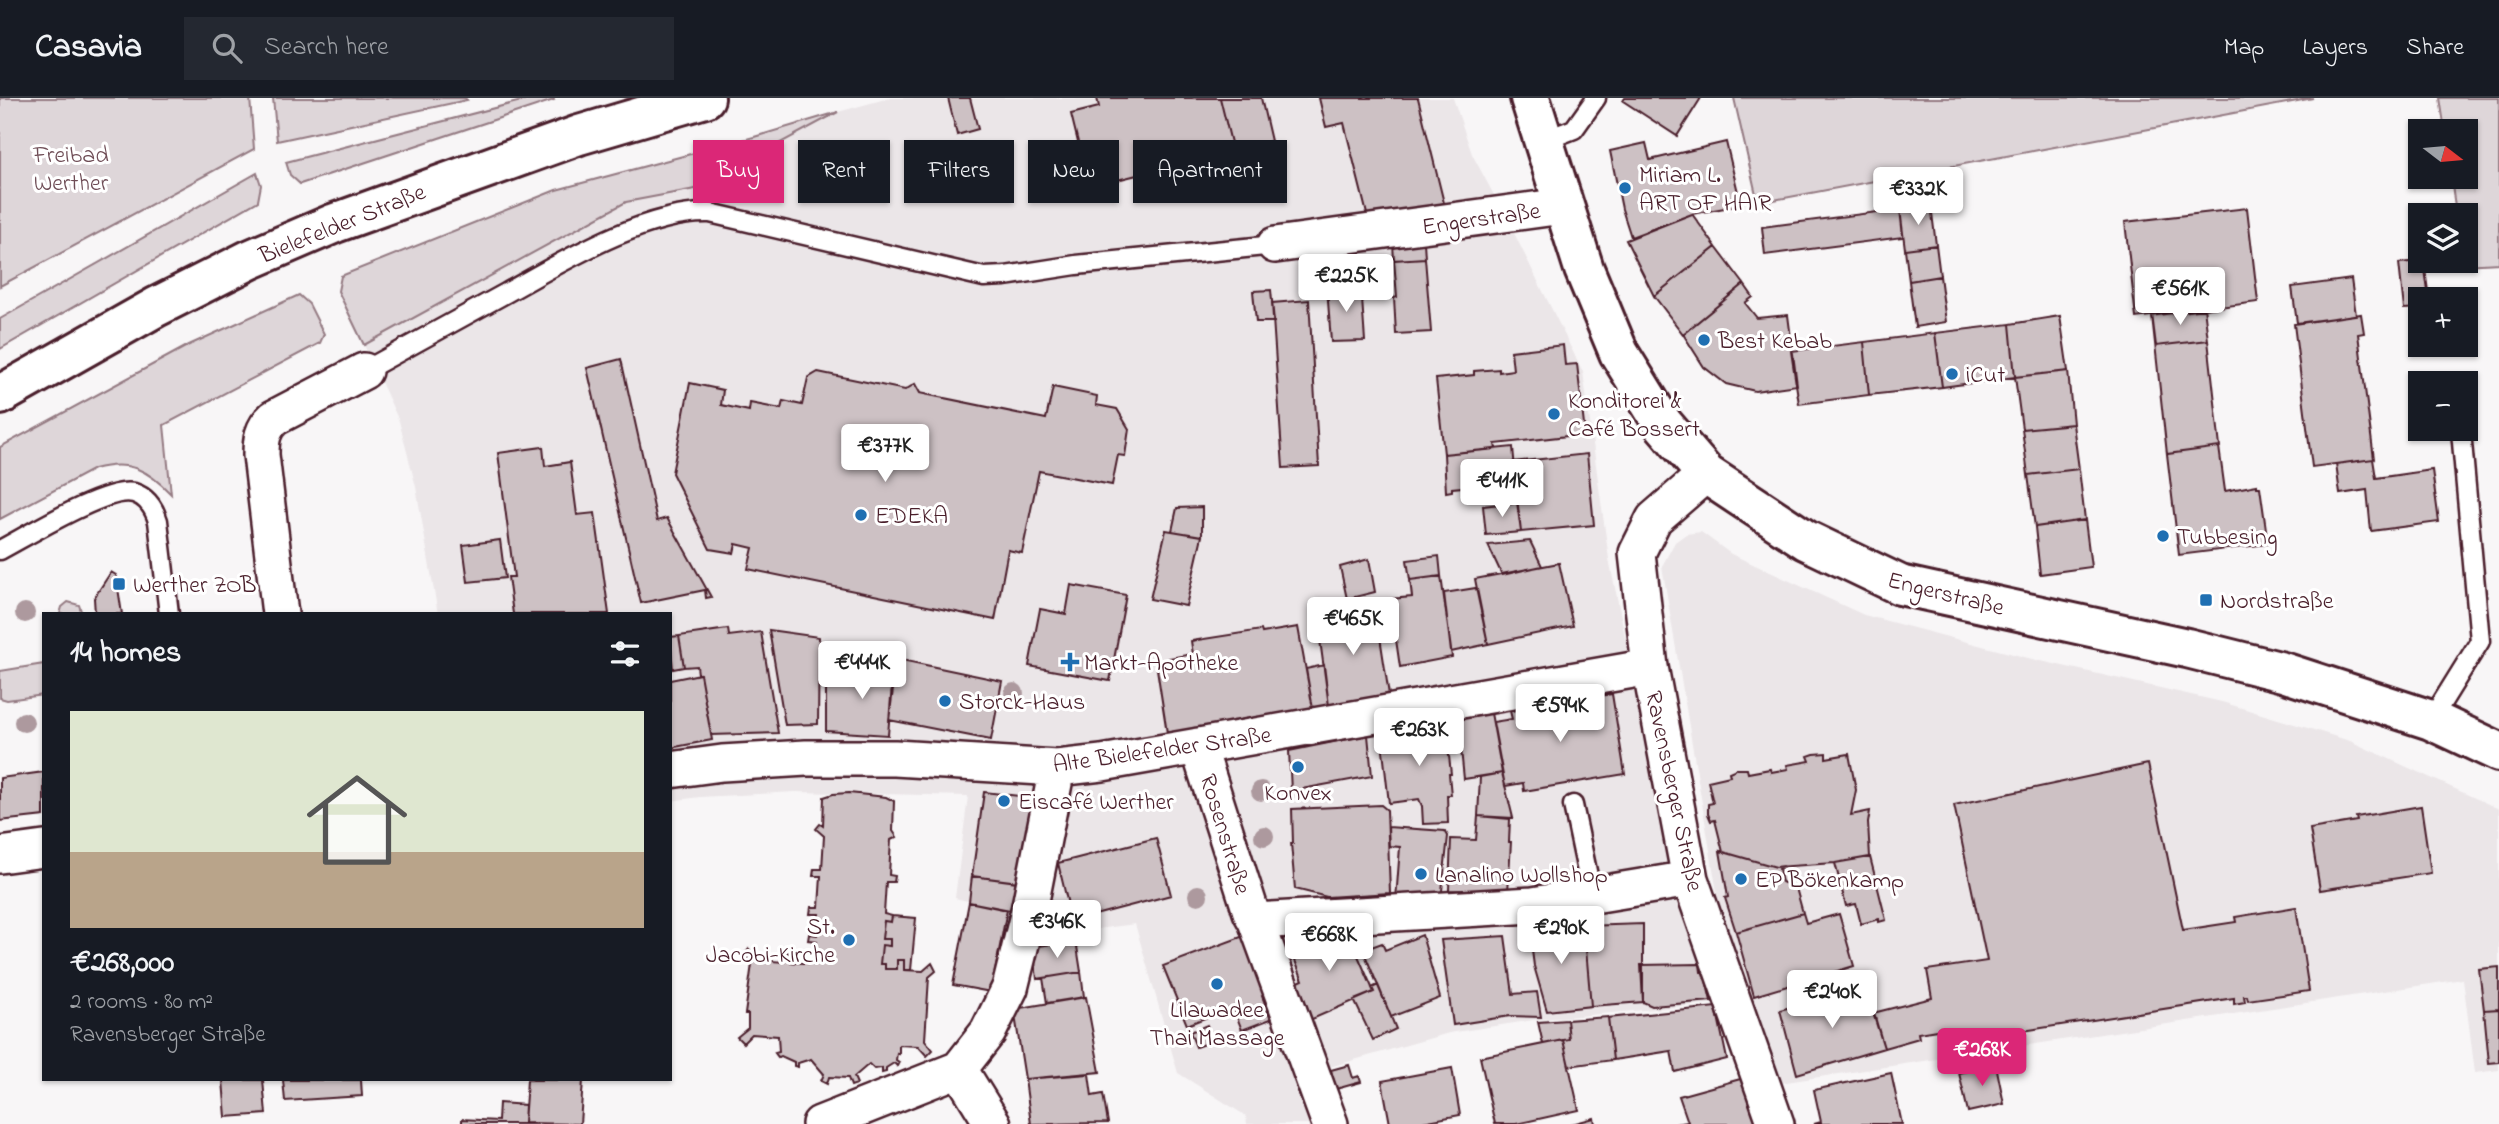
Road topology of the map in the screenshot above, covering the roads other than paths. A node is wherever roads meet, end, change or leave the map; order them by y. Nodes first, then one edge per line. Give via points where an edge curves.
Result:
1 (705, 98) edge
2 (1530, 98) edge
3 (1596, 98) edge
4 (1543, 141) junction
5 (1563, 206) junction
6 (1276, 246) joint
7 (364, 371) joint
8 (0, 395) edge
9 (2462, 441) edge
10 (1706, 474) junction
11 (0, 550) edge
12 (170, 612) edge
13 (280, 612) edge
14 (1650, 667) junction
15 (2431, 720) junction
16 (1198, 746) junction
17 (2499, 752) edge
18 (1057, 768) junction
19 (672, 771) edge
20 (1573, 805) dead end
21 (42, 849) edge
22 (0, 855) edge
23 (1689, 879) junction
24 (1592, 895) junction
25 (1256, 921) junction
26 (958, 1069) junction
27 (820, 1124) edge
28 (993, 1124) edge
29 (1330, 1124) edge
30 (1776, 1124) edge

1 - 8 main road, Bielefelder Straße via 579,135 335,223 156,307
2 - 4 main road, Engerstraße
3 - 4 lane via 1574,129
4 - 5 main road, Engerstraße
5 - 6 street, Engerstraße
5 - 10 main road, Engerstraße via 1619,353 1663,424
6 - 7 lane via 984,277 710,214 682,214 565,261
7 - 13 street via 265,426 261,455
9 - 15 lane via 2480,641
10 - 14 street, Ravensberger Straße via 1654,519 1637,552
10 - 15 main road, Engerstraße via 1806,540 1899,584 2187,648
11 - 12 lane via 109,495 133,493 149,503 158,521
14 - 16 street, Alte Bielefelder Straße
14 - 23 street, Ravensberger Straße
15 - 17 main road, Engerstraße
16 - 18 street, Alte Bielefelder Straße
16 - 25 street, Rosenstraße
18 - 19 street, Alte Bielefelder Straße via 827,758 722,763
18 - 26 street via 1010,988 988,1032
20 - 24 lane
21 - 22 street
23 - 24 street, Rosenstraße
23 - 30 street, Ravensberger Straße
24 - 25 street, Rosenstraße via 1533,905
25 - 29 street, Rosenstraße
26 - 27 street
26 - 28 street

